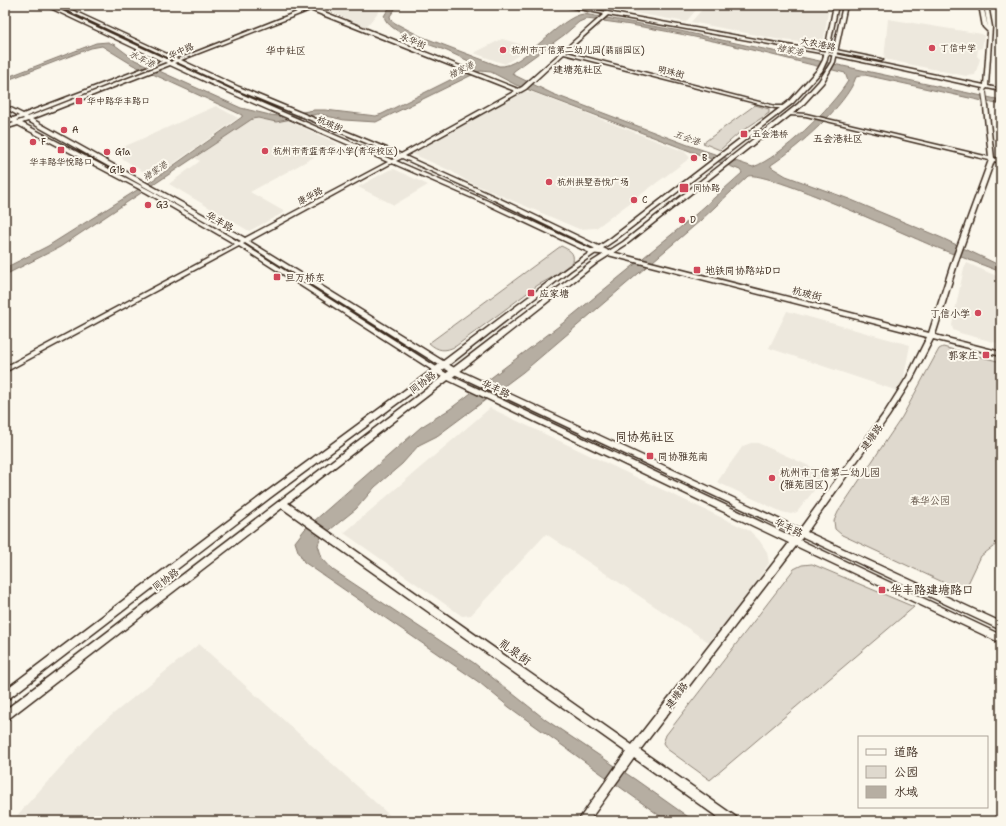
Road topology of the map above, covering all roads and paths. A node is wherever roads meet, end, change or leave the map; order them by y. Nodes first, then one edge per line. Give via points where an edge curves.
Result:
1 (46, 5) edge
2 (58, 5) edge
3 (319, 5) edge
4 (561, 5) edge
5 (579, 5) edge
6 (836, 5) edge
7 (845, 5) edge
8 (981, 5) edge
9 (986, 5) edge
10 (307, 6) edge
11 (608, 13) junction
12 (990, 32) junction
13 (826, 51) junction
14 (564, 53) junction
15 (835, 53) junction
16 (174, 58) junction
17 (166, 60) junction
18 (178, 60) junction
19 (173, 64) junction
20 (1001, 86) edge
21 (985, 88) junction
22 (1001, 90) edge
23 (518, 91) junction
24 (5, 106) edge
25 (775, 107) junction
26 (785, 107) junction
27 (796, 109) junction
28 (779, 112) junction
29 (789, 114) junction
30 (806, 115) junction
31 (5, 116) edge
32 (22, 116) junction
33 (12, 120) junction
34 (27, 120) junction
35 (5, 123) edge
36 (19, 123) junction
37 (5, 128) edge
38 (401, 156) junction
39 (992, 159) junction
40 (393, 161) junction
41 (1001, 161) edge
42 (246, 241) junction
43 (239, 244) junction
44 (600, 248) junction
45 (592, 252) junction
46 (608, 253) junction
47 (931, 336) junction
48 (1001, 354) edge
49 (440, 368) junction
50 (5, 370) edge
51 (454, 371) junction
52 (447, 377) junction
53 (501, 398) junction
54 (283, 504) junction
55 (802, 532) junction
56 (795, 541) junction
57 (1001, 626) edge
58 (1001, 638) edge
59 (5, 696) edge
60 (5, 716) edge
61 (634, 751) junction
62 (582, 821) edge
63 (732, 821) edge

1 - 17 street, 杭玻街
2 - 16 street, 杭玻街
3 - 10 street, 华中路
4 - 11 street, 大农港路
5 - 13 street, 大农港路
6 - 13 main road, 同协路
7 - 15 main road, 同协路
8 - 12 street, 建塘路 via 985,27
9 - 12 street, 建塘路
10 - 16 street, 华中路
10 - 18 street, 华中路
10 - 23 street, 永华街
11 - 13 street, 大农港路
11 - 14 street, 康华路
12 - 21 street, 建塘路
13 - 15 street, 大农港路
13 - 26 main road, 同协路 via 820,70
14 - 23 street, 康华路
14 - 25 street, 明珠街
15 - 21 street, 大农港路
15 - 27 main road, 同协路 via 833,62 821,82
16 - 17 street, 华中路
16 - 18 street, 杭玻街
17 - 19 street, 杭玻街
17 - 32 street, 华中路
18 - 19 street, 华中路
18 - 38 street, 杭玻街 via 237,88
19 - 34 street, 华中路
19 - 40 street, 杭玻街
20 - 21 street, 大农港路
21 - 22 street, 大农港路
21 - 39 street, 建塘路, bridge
23 - 38 street, 康华路
24 - 32 street, 华丰路
25 - 26 street, 明珠街
25 - 28 street
26 - 28 main road, 同协路
27 - 29 main road, 同协路
27 - 30 street
28 - 44 main road, 同协路
29 - 30 street
29 - 46 main road, 同协路 via 625,244
30 - 39 street
31 - 33 street, 华丰路
32 - 33 street, 华中路
32 - 34 street, 华丰路
33 - 35 street, 华中路
33 - 36 street, 华丰路
34 - 36 street, 华中路
34 - 42 street, 华丰路
36 - 37 street, 华中路
36 - 43 street, 华丰路 via 149,192
38 - 40 street, 康华路
38 - 44 street, 杭玻街
39 - 41 street
39 - 47 street, 建塘路
40 - 42 street, 康华路
40 - 45 street, 杭玻街
42 - 43 street, 康华路
42 - 49 street, 华丰路
43 - 49 street, 华丰路
43 - 50 street, 康华路
44 - 45 main road, 同协路
44 - 46 street, 杭玻街
45 - 46 street, 杭玻街
45 - 49 main road, 同协路
46 - 47 street, 杭玻街
46 - 51 main road, 同协路
47 - 48 street, 杭玻街
47 - 55 street, 建塘路 via 910,378 887,414
49 - 51 street, 华丰路
49 - 52 street, 华丰路
49 - 59 street, 同协路 via 268,495
51 - 52 main road, 同协路
51 - 53 street, 华丰路
52 - 53 street, 华丰路 via 472,389
52 - 54 street, 同协路
53 - 55 street, 华丰路
53 - 56 street, 华丰路
54 - 60 street, 同协路
54 - 61 street, 礼泉街
55 - 56 street, 建塘路
55 - 57 street, 华丰路
56 - 58 street, 华丰路
56 - 61 street, 建塘路
61 - 62 street, 建塘路
61 - 63 street, 礼泉街

